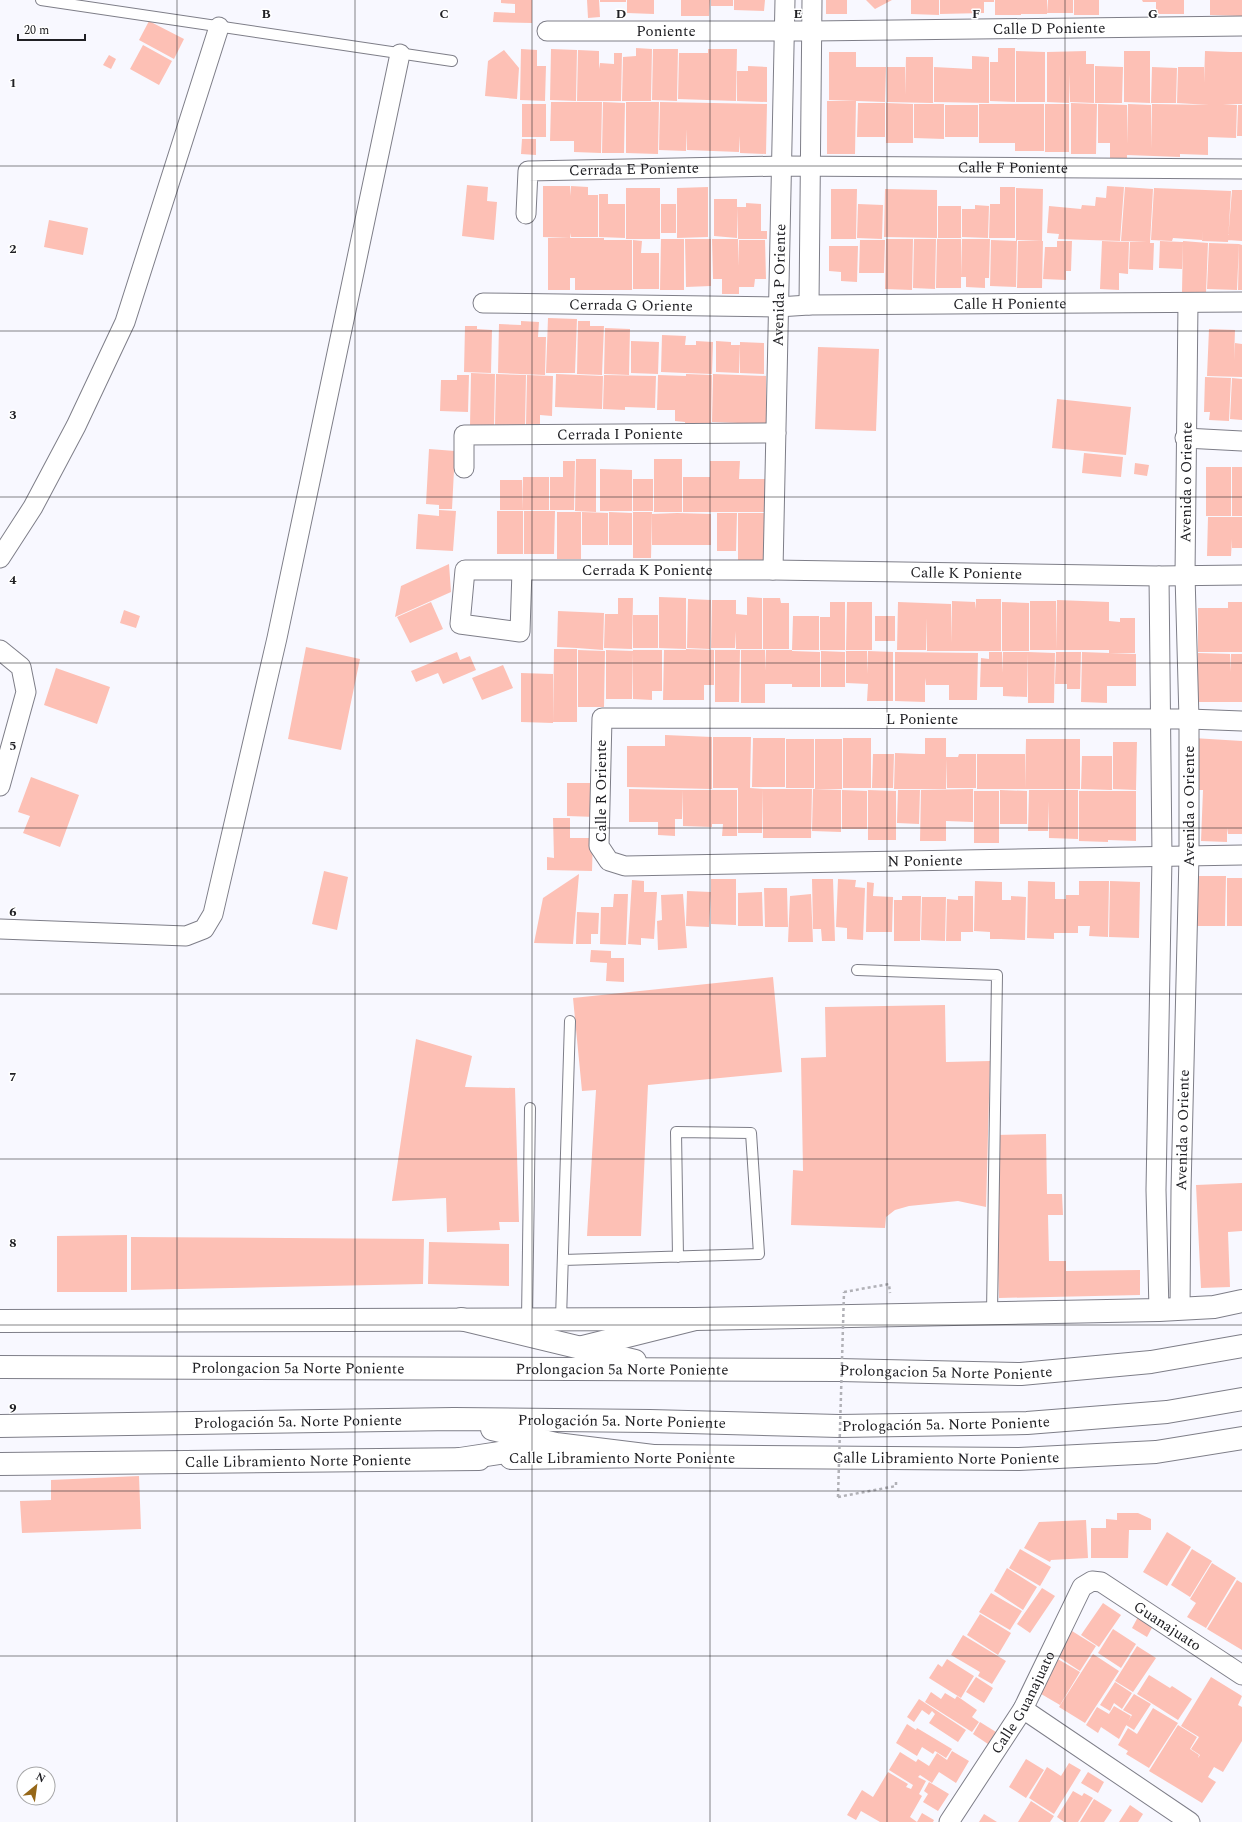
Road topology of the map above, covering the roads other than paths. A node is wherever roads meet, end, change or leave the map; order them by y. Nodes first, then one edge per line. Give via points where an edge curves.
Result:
1 (42, 0) edge
2 (785, 0) edge
3 (812, 0) edge
4 (1242, 26) edge
5 (219, 28) junction
6 (547, 31) dead end
7 (785, 31) junction
8 (812, 31) junction
9 (400, 54) junction
10 (452, 61) dead end
11 (783, 166) junction
12 (811, 166) junction
13 (1242, 169) edge
14 (526, 214) dead end
15 (1242, 302) edge
16 (483, 303) dead end
17 (1188, 303) junction
18 (809, 305) junction
19 (778, 307) junction
20 (776, 433) junction
21 (1185, 438) junction
22 (1242, 441) edge
23 (464, 468) dead end
24 (0, 558) edge
25 (522, 570) dead end
26 (773, 570) junction
27 (1185, 575) junction
28 (1242, 575) edge
29 (1159, 576) junction
30 (0, 650) edge
31 (602, 718) joint
32 (1162, 719) junction
33 (1189, 719) junction
34 (1242, 721) edge
35 (0, 786) edge
36 (1242, 855) edge
37 (1189, 856) junction
38 (1162, 857) junction
39 (609, 861) joint
40 (0, 929) edge
41 (857, 970) dead end
42 (570, 1021) dead end
43 (530, 1108) dead end
44 (678, 1257) junction
45 (563, 1260) junction
46 (1242, 1301) edge
47 (1180, 1309) junction
48 (1159, 1310) junction
49 (992, 1313) junction
50 (461, 1319) junction
51 (527, 1319) junction
52 (561, 1319) junction
53 (695, 1319) junction
54 (0, 1321) edge
55 (1242, 1346) edge
56 (581, 1348) junction
57 (0, 1367) edge
58 (499, 1369) junction
59 (671, 1370) junction
60 (1242, 1399) edge
61 (454, 1419) junction
62 (650, 1421) junction
63 (0, 1426) edge
64 (1242, 1438) edge
65 (556, 1444) junction
66 (653, 1456) junction
67 (460, 1459) junction
68 (0, 1464) edge
69 (1092, 1581) joint
70 (1242, 1675) edge
71 (1023, 1709) junction
72 (949, 1822) edge
73 (1190, 1822) edge

1 - 5 lane
2 - 7 street, Avenida P Oriente
3 - 8 street, Avenida P Oriente
4 - 8 street, Calle D Poniente
5 - 9 lane
5 - 24 street via 126,322 69,440 33,507
6 - 7 street, Poniente
7 - 8 street, Calle D Poniente
7 - 11 street, Avenida P Oriente
8 - 12 street, Avenida P Oriente
9 - 10 lane
9 - 40 street via 279,631 213,914 204,928 186,936
11 - 12 street, Calle F Poniente
11 - 14 street, Cerrada E Poniente via 528,171
11 - 19 street, Avenida P Oriente
12 - 13 street, Calle F Poniente
12 - 18 street, Avenida P Oriente
15 - 17 street, Calle H Poniente
16 - 19 street, Cerrada G Oriente
17 - 18 street, Calle H Poniente
17 - 21 street, Avenida o Oriente
18 - 19 street, Calle H Poniente
19 - 20 street, Avenida P Oriente
20 - 23 street, Cerrada I Poniente via 464,435
20 - 26 street, Avenida P Oriente
21 - 22 street
21 - 27 street, Avenida o Oriente
25 - 26 street, Cerrada K Poniente
26 - 29 street, Calle K Poniente
27 - 28 street, Calle K Poniente
27 - 29 street, Calle K Poniente
27 - 33 street, Avenida o Oriente
29 - 32 street, Avenida o Oriente
30 - 35 street via 21,667 26,692
31 - 32 street, L Poniente
31 - 39 street, Calle R Oriente via 599,846
32 - 33 street, L Poniente
32 - 38 street, Avenida o Oriente
33 - 34 street, L Poniente
33 - 37 street, Avenida o Oriente
36 - 37 street, N Poniente
37 - 38 street, N Poniente
37 - 47 street, Avenida o Oriente
38 - 39 street, N Poniente via 625,866
38 - 48 street, Avenida o Oriente via 1156,1190
41 - 49 lane via 997,975
42 - 45 lane
43 - 51 lane
44 - 44 lane via 759,1254 751,1132 676,1132
44 - 45 lane
45 - 52 lane
46 - 47 main road via 1214,1307
47 - 48 main road
48 - 49 main road
49 - 53 main road
50 - 51 main road
50 - 54 main road
50 - 56 main road
51 - 52 main road
52 - 53 main road
53 - 56 main road
55 - 59 main road, Prolongacion 5a Norte Poniente via 1151,1362 1021,1374
56 - 58 main road
56 - 59 main road
57 - 58 main road, Prolongacion 5a Norte Poniente
58 - 59 main road, Prolongacion 5a Norte Poniente
60 - 62 main road, Prologación 5a. Norte Poniente via 1167,1412 1027,1423 839,1426
61 - 62 main road, Prologación 5a. Norte Poniente
61 - 63 main road, Prologación 5a. Norte Poniente
61 - 65 main road
62 - 65 main road
64 - 66 main road, Calle Libramiento Norte Poniente via 1156,1452 1019,1460
65 - 66 main road
65 - 67 main road
66 - 67 main road, Calle Libramiento Norte Poniente
67 - 68 main road, Calle Libramiento Norte Poniente
69 - 70 street, Guanajuato via 1101,1582
69 - 71 street, Calle Guanajuato via 1082,1587
71 - 72 street, Calle Guanajuato
71 - 73 street

